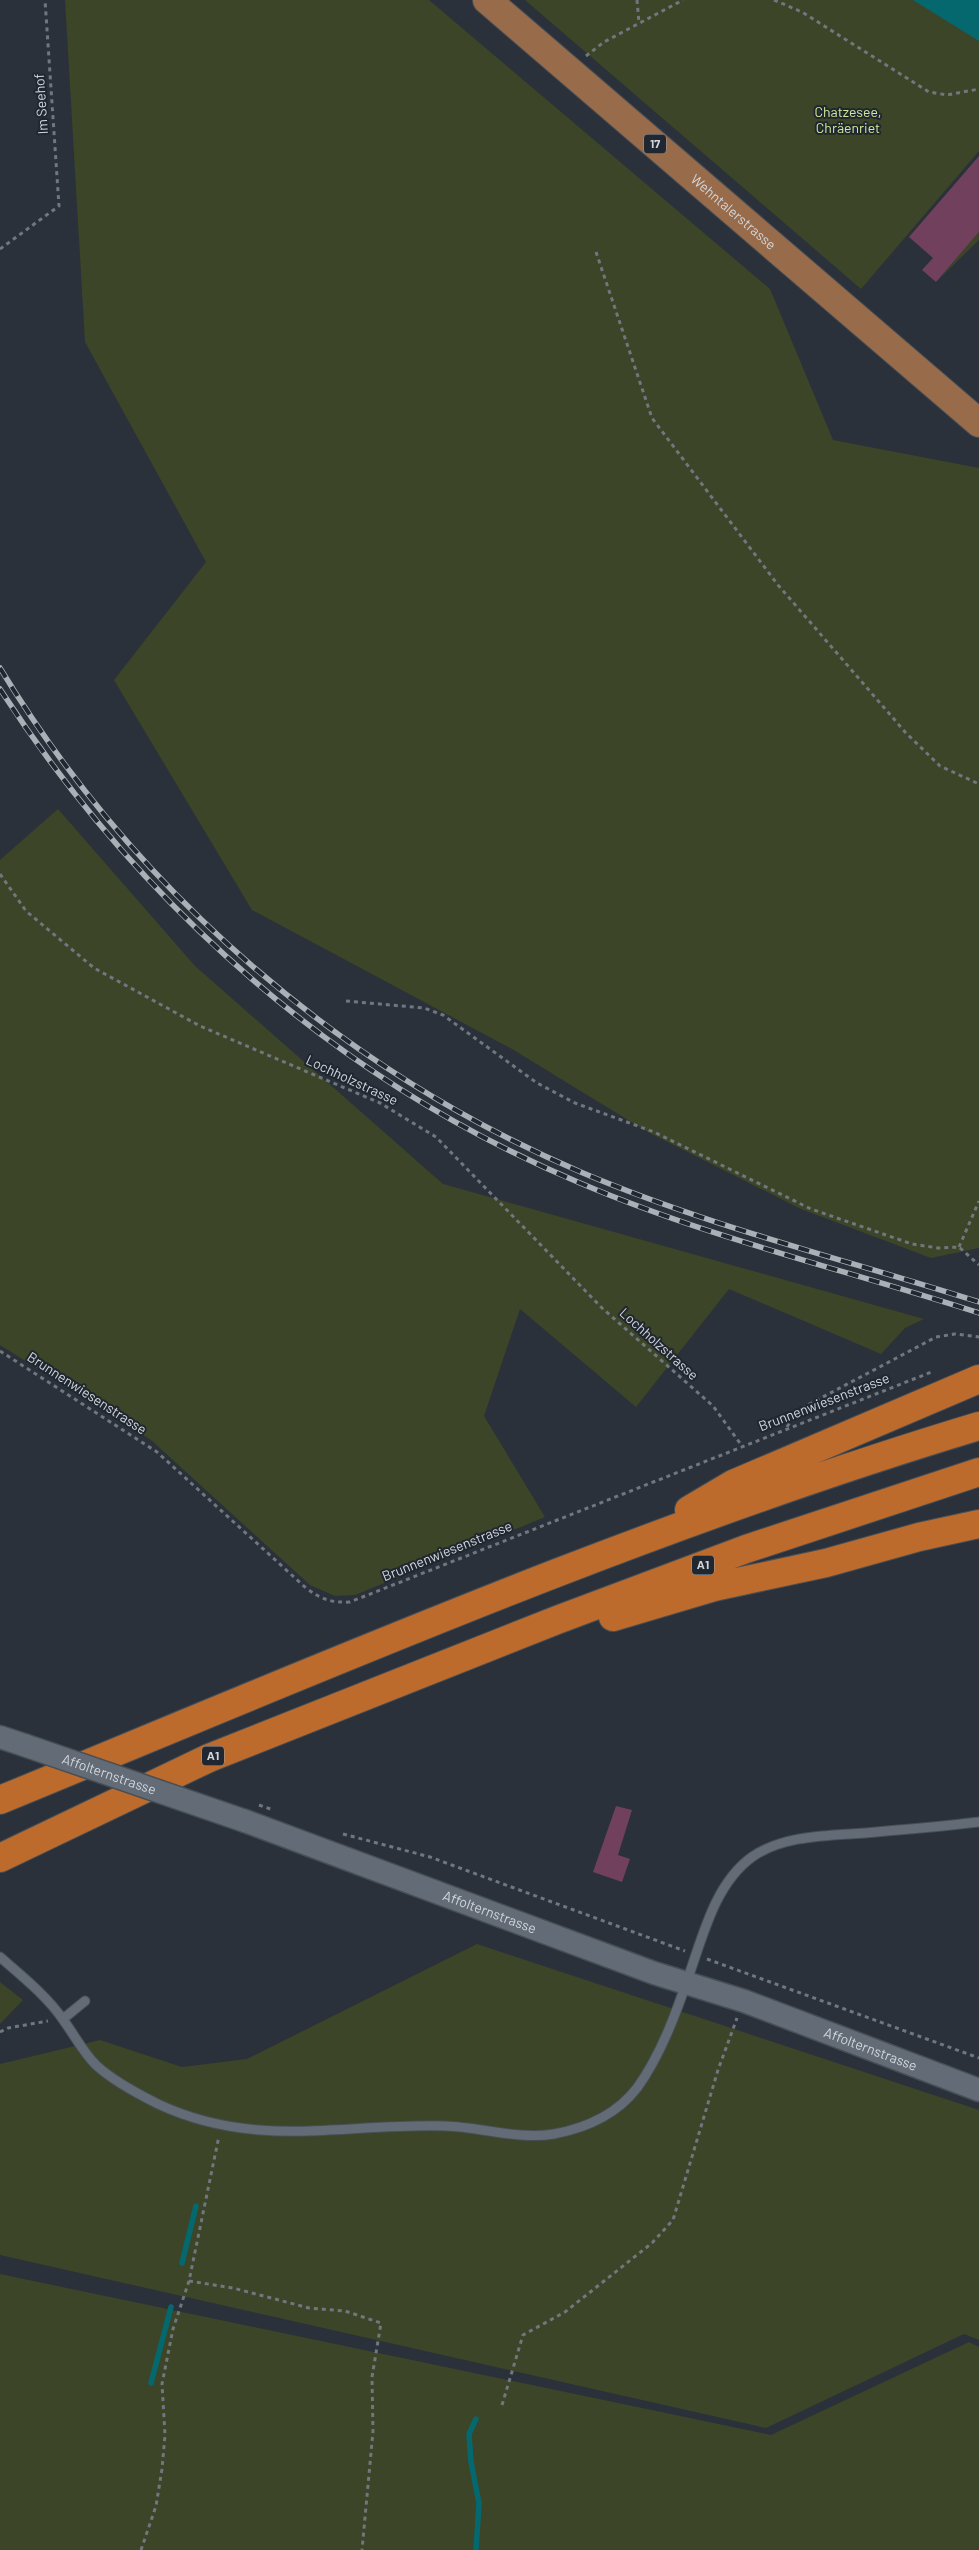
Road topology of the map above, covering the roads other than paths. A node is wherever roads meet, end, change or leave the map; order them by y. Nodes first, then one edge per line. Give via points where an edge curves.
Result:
1 (487, 0) edge
2 (979, 423) edge
3 (979, 1379) edge
4 (979, 1426) edge
5 (979, 1472) edge
6 (979, 1524) edge
7 (628, 1546) junction
8 (432, 1670) junction
9 (0, 1737) edge
10 (0, 1800) edge
11 (979, 1822) edge
12 (0, 1858) edge
13 (0, 1957) edge
14 (687, 1982) junction
15 (85, 2001) dead end
16 (63, 2019) junction
17 (979, 2090) edge

1 - 2 main road, Wehntalerstrasse / 17
3 - 7 highway via 734,1484
4 - 7 highway via 829,1474
5 - 8 highway, A1 via 746,1549
6 - 8 highway via 826,1563 714,1586 605,1619 505,1655
7 - 10 highway
8 - 12 highway, A1 via 209,1758
9 - 14 street, Affolternstrasse, bridge via 245,1821
11 - 14 lane via 802,1840 785,1843 754,1856 732,1877 717,1899
13 - 16 lane
14 - 16 lane via 654,2060 636,2089 612,2112 585,2126 551,2134 517,2135 446,2126 291,2133 221,2126 160,2105 127,2087 98,2067 78,2044
14 - 17 street, Affolternstrasse
15 - 16 lane

